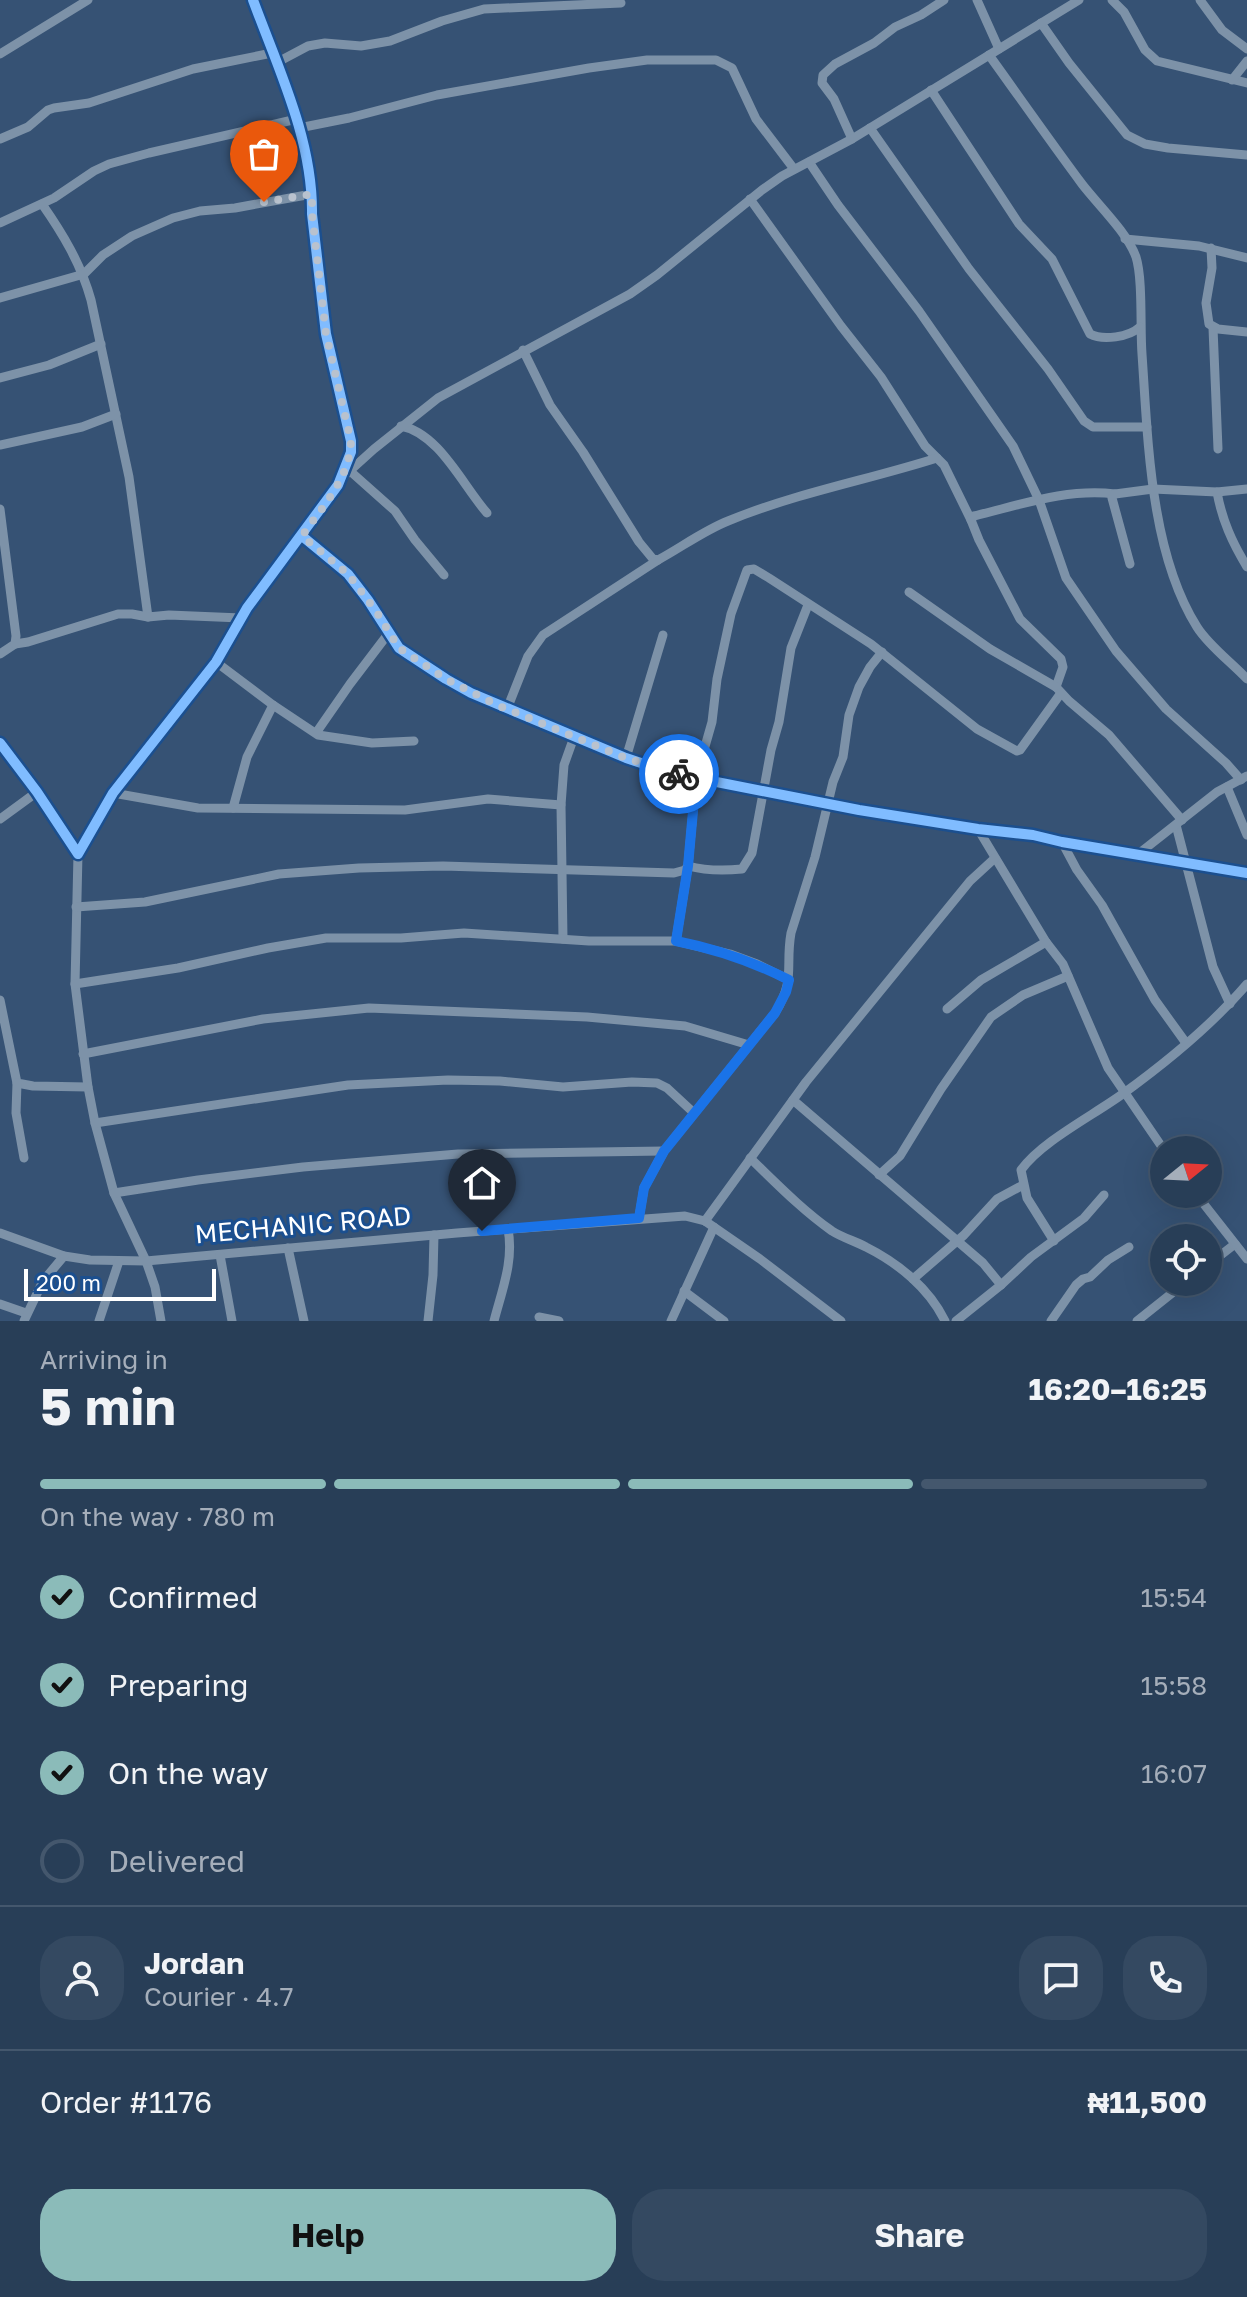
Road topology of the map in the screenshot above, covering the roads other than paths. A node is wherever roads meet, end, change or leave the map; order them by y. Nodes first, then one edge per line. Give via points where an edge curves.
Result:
1 (88, 0) edge
2 (253, 0) edge
3 (944, 0) edge
4 (977, 0) edge
5 (1079, 0) edge
6 (1112, 0) edge
7 (1200, 0) edge
8 (621, 3) dead end
9 (1041, 23) junction
10 (999, 49) junction
11 (1247, 49) edge
12 (0, 54) edge
13 (989, 55) junction
14 (274, 58) junction
15 (1247, 61) edge
16 (1232, 80) junction
17 (1247, 83) edge
18 (931, 90) junction
19 (298, 124) junction
20 (870, 128) junction
21 (0, 139) edge
22 (852, 139) junction
23 (1247, 155) edge
24 (809, 162) junction
25 (794, 169) junction
26 (312, 194) junction
27 (750, 199) junction
28 (42, 204) junction
29 (0, 223) edge
30 (1125, 239) junction
31 (1211, 248) junction
32 (1247, 258) edge
33 (84, 274) junction
34 (0, 298) edge
35 (1140, 327) junction
36 (1213, 328) junction
37 (1247, 332) edge
38 (101, 344) junction
39 (523, 350) junction
40 (0, 378) edge
41 (116, 414) junction
42 (401, 426) junction
43 (1147, 427) junction
44 (0, 445) edge
45 (1218, 449) dead end
46 (937, 458) junction
47 (350, 471) junction
48 (342, 479) junction
49 (1153, 489) junction
50 (1247, 489) edge
51 (1217, 492) junction
52 (1115, 494) junction
53 (1039, 500) junction
54 (0, 509) edge
55 (487, 513) dead end
56 (971, 520) junction
57 (302, 536) junction
58 (658, 560) junction
59 (1130, 564) dead end
60 (1247, 567) edge
61 (444, 575) dead end
62 (4, 576) edge
63 (909, 592) dead end
64 (808, 605) junction
65 (148, 617) junction
66 (241, 618) junction
67 (388, 634) junction
68 (663, 635) dead end
69 (15, 644) junction
70 (882, 652) junction
71 (0, 654) edge
72 (216, 662) junction
73 (1247, 679) edge
74 (1058, 690) junction
75 (273, 705) junction
76 (507, 709) junction
77 (316, 733) junction
78 (574, 737) junction
79 (414, 741) dead end
80 (0, 743) edge
81 (626, 758) junction
82 (696, 778) junction
83 (1244, 778) edge
84 (1227, 787) junction
85 (763, 791) junction
86 (37, 792) junction
87 (113, 793) junction
88 (828, 804) junction
89 (561, 805) junction
90 (233, 808) junction
91 (0, 819) edge
92 (1179, 822) junction
93 (978, 829) junction
94 (1247, 835) edge
95 (1062, 842) junction
96 (78, 854) junction
97 (1137, 855) junction
98 (995, 858) junction
99 (1186, 863) junction
100 (688, 866) junction
101 (562, 871) junction
102 (1247, 873) edge
103 (76, 907) junction
104 (563, 939) junction
105 (676, 941) junction
106 (1046, 942) junction
107 (1068, 976) junction
108 (789, 980) junction
109 (75, 984) junction
110 (1247, 984) edge
111 (0, 1000) edge
112 (1230, 1004) junction
113 (947, 1009) dead end
114 (1186, 1043) junction
115 (749, 1045) junction
116 (83, 1054) junction
117 (17, 1083) junction
118 (88, 1087) junction
119 (1125, 1092) junction
120 (793, 1100) junction
121 (694, 1113) junction
122 (95, 1123) junction
123 (1155, 1136) edge
124 (664, 1151) junction
125 (24, 1158) dead end
126 (750, 1158) junction
127 (879, 1175) junction
128 (1023, 1185) junction
129 (114, 1193) junction
130 (1104, 1195) dead end
131 (1207, 1208) edge
132 (639, 1218) junction
133 (709, 1224) junction
134 (508, 1229) junction
135 (0, 1233) edge
136 (434, 1235) junction
137 (957, 1241) junction
138 (1054, 1241) junction
139 (1235, 1244) junction
140 (1129, 1247) dead end
141 (288, 1248) junction
142 (1222, 1254) edge
143 (220, 1255) junction
144 (64, 1256) junction
145 (1247, 1259) edge
146 (119, 1261) junction
147 (146, 1261) junction
148 (913, 1279) junction
149 (1001, 1285) junction
150 (684, 1291) junction
151 (1168, 1296) edge
152 (0, 1304) edge
153 (25, 1317) edge
154 (539, 1317) dead end
155 (99, 1321) edge
156 (161, 1321) edge
157 (232, 1321) edge
158 (304, 1321) edge
159 (428, 1321) edge
160 (494, 1321) edge
161 (559, 1321) edge
162 (671, 1321) edge
163 (724, 1321) edge
164 (841, 1321) edge
165 (945, 1321) edge
166 (956, 1321) edge
167 (1051, 1321) edge
168 (1137, 1321) edge

1 - 12 street
2 - 14 street
3 - 22 street via 823,75 822,83
4 - 10 street
5 - 9 street
6 - 16 street via 1157,61
7 - 11 street via 1222,30
8 - 14 street via 487,9 390,41 361,46 325,43
9 - 10 street
9 - 23 street via 1127,135 1168,148
10 - 13 street
13 - 18 street
13 - 30 street
14 - 19 street
14 - 21 street via 193,69 89,103 54,108
15 - 16 street
16 - 17 street
18 - 20 street
18 - 35 street via 1019,224 1052,259 1090,334 1128,334
19 - 25 street via 589,68 647,60 716,60 732,68 756,119
19 - 26 street
19 - 28 street via 109,164
20 - 22 street
20 - 43 street via 1084,421 1093,427
22 - 24 street
24 - 25 street
24 - 53 street via 1013,446
25 - 27 street
26 - 33 street via 173,218 132,236
26 - 48 street via 324,323 351,441
27 - 39 street via 630,294
27 - 46 street
28 - 29 street
28 - 33 street
30 - 31 street
30 - 35 street via 1137,264
31 - 32 street
31 - 36 street via 1206,303
33 - 34 street
33 - 38 street
35 - 43 street
36 - 37 street
36 - 45 street
38 - 40 street
38 - 41 street
39 - 42 street via 438,398
39 - 58 street via 554,413 648,555
41 - 44 street
41 - 65 street
42 - 47 street
42 - 55 street via 416,429 448,461
43 - 49 street
46 - 56 street
46 - 58 street via 729,520
47 - 48 street
47 - 61 street via 395,511
48 - 57 street
49 - 51 street
49 - 52 street
49 - 73 street via 1187,609 1199,631
50 - 51 street
51 - 60 street via 1227,530
52 - 53 street via 1088,491
52 - 59 street
53 - 56 street
53 - 83 street via 1066,578 1116,651 1166,709
54 - 62 street
56 - 74 street via 1020,619 1061,659
57 - 66 street
57 - 67 street via 348,574
58 - 76 street via 543,635 528,656
62 - 69 street
63 - 74 street
64 - 70 street
64 - 82 street via 754,569 747,570 731,614
64 - 85 street via 791,648
65 - 66 street
65 - 69 street via 118,614
66 - 72 street
67 - 76 street via 399,648 446,679
67 - 77 street
68 - 81 street
69 - 71 street
70 - 74 street via 977,729 1017,751
70 - 88 street via 849,715
72 - 75 street
72 - 87 street
74 - 92 street via 1109,735
75 - 77 street
75 - 90 street via 247,757
76 - 78 street
77 - 79 street via 372,743
78 - 81 street
78 - 89 street via 564,765
80 - 86 street
81 - 82 street
82 - 85 street
82 - 100 street
83 - 84 street
84 - 92 street
84 - 94 street
85 - 88 street
85 - 100 street via 752,853 742,869
86 - 91 street
86 - 96 street
87 - 90 street via 198,808
87 - 96 street
88 - 93 street
88 - 108 street via 791,933
89 - 90 street via 488,799 405,810
89 - 101 street
92 - 97 street
92 - 99 street
93 - 95 street
93 - 98 street
95 - 97 street
95 - 114 street
96 - 103 street
97 - 99 street
98 - 106 street
98 - 120 street via 970,881
99 - 102 street
99 - 112 street via 1213,967
100 - 101 street via 674,873
100 - 105 street
101 - 103 street via 443,866 328,870 270,876 145,902
101 - 104 street
103 - 109 street
104 - 105 street
104 - 109 street via 464,933 326,938
105 - 108 street via 730,954
106 - 107 street
106 - 113 street via 981,980
107 - 119 street via 1108,1068
107 - 127 street via 1023,995 991,1017 900,1156
108 - 115 street via 782,1002
109 - 116 street
110 - 112 street
111 - 117 street
112 - 114 street
114 - 119 street
115 - 116 street via 685,1026 369,1008 263,1019
115 - 121 street
116 - 118 street
117 - 118 street
117 - 125 street
118 - 122 street
119 - 123 street
119 - 128 street via 1034,1155 1021,1170
120 - 126 street
120 - 127 street
121 - 122 street via 657,1083 563,1087 448,1080 348,1085
121 - 124 street
122 - 129 street
124 - 129 street via 458,1154 290,1168
124 - 132 street via 644,1188
126 - 133 street
126 - 148 street via 836,1234 869,1248
127 - 137 street
128 - 137 street via 997,1199
128 - 138 street
129 - 147 street
130 - 138 street
131 - 139 street
132 - 133 street, MECHANIC ROAD via 685,1216
132 - 134 street, MECHANIC ROAD
133 - 150 street
133 - 164 street, MECHANIC ROAD
134 - 136 street, MECHANIC ROAD
134 - 160 street via 510,1263
135 - 144 street, MECHANIC ROAD
136 - 141 street, MECHANIC ROAD
136 - 159 street
137 - 148 street
137 - 149 street
138 - 149 street
139 - 142 street
139 - 145 street
140 - 167 street via 1076,1285
141 - 143 street, MECHANIC ROAD
141 - 158 street
143 - 147 street, MECHANIC ROAD
143 - 157 street
144 - 146 street, MECHANIC ROAD
144 - 153 street via 43,1281
146 - 147 street, MECHANIC ROAD
146 - 155 street
147 - 156 street
148 - 165 street
149 - 166 street
150 - 162 street
150 - 163 street
151 - 168 street
152 - 153 street
154 - 161 street

